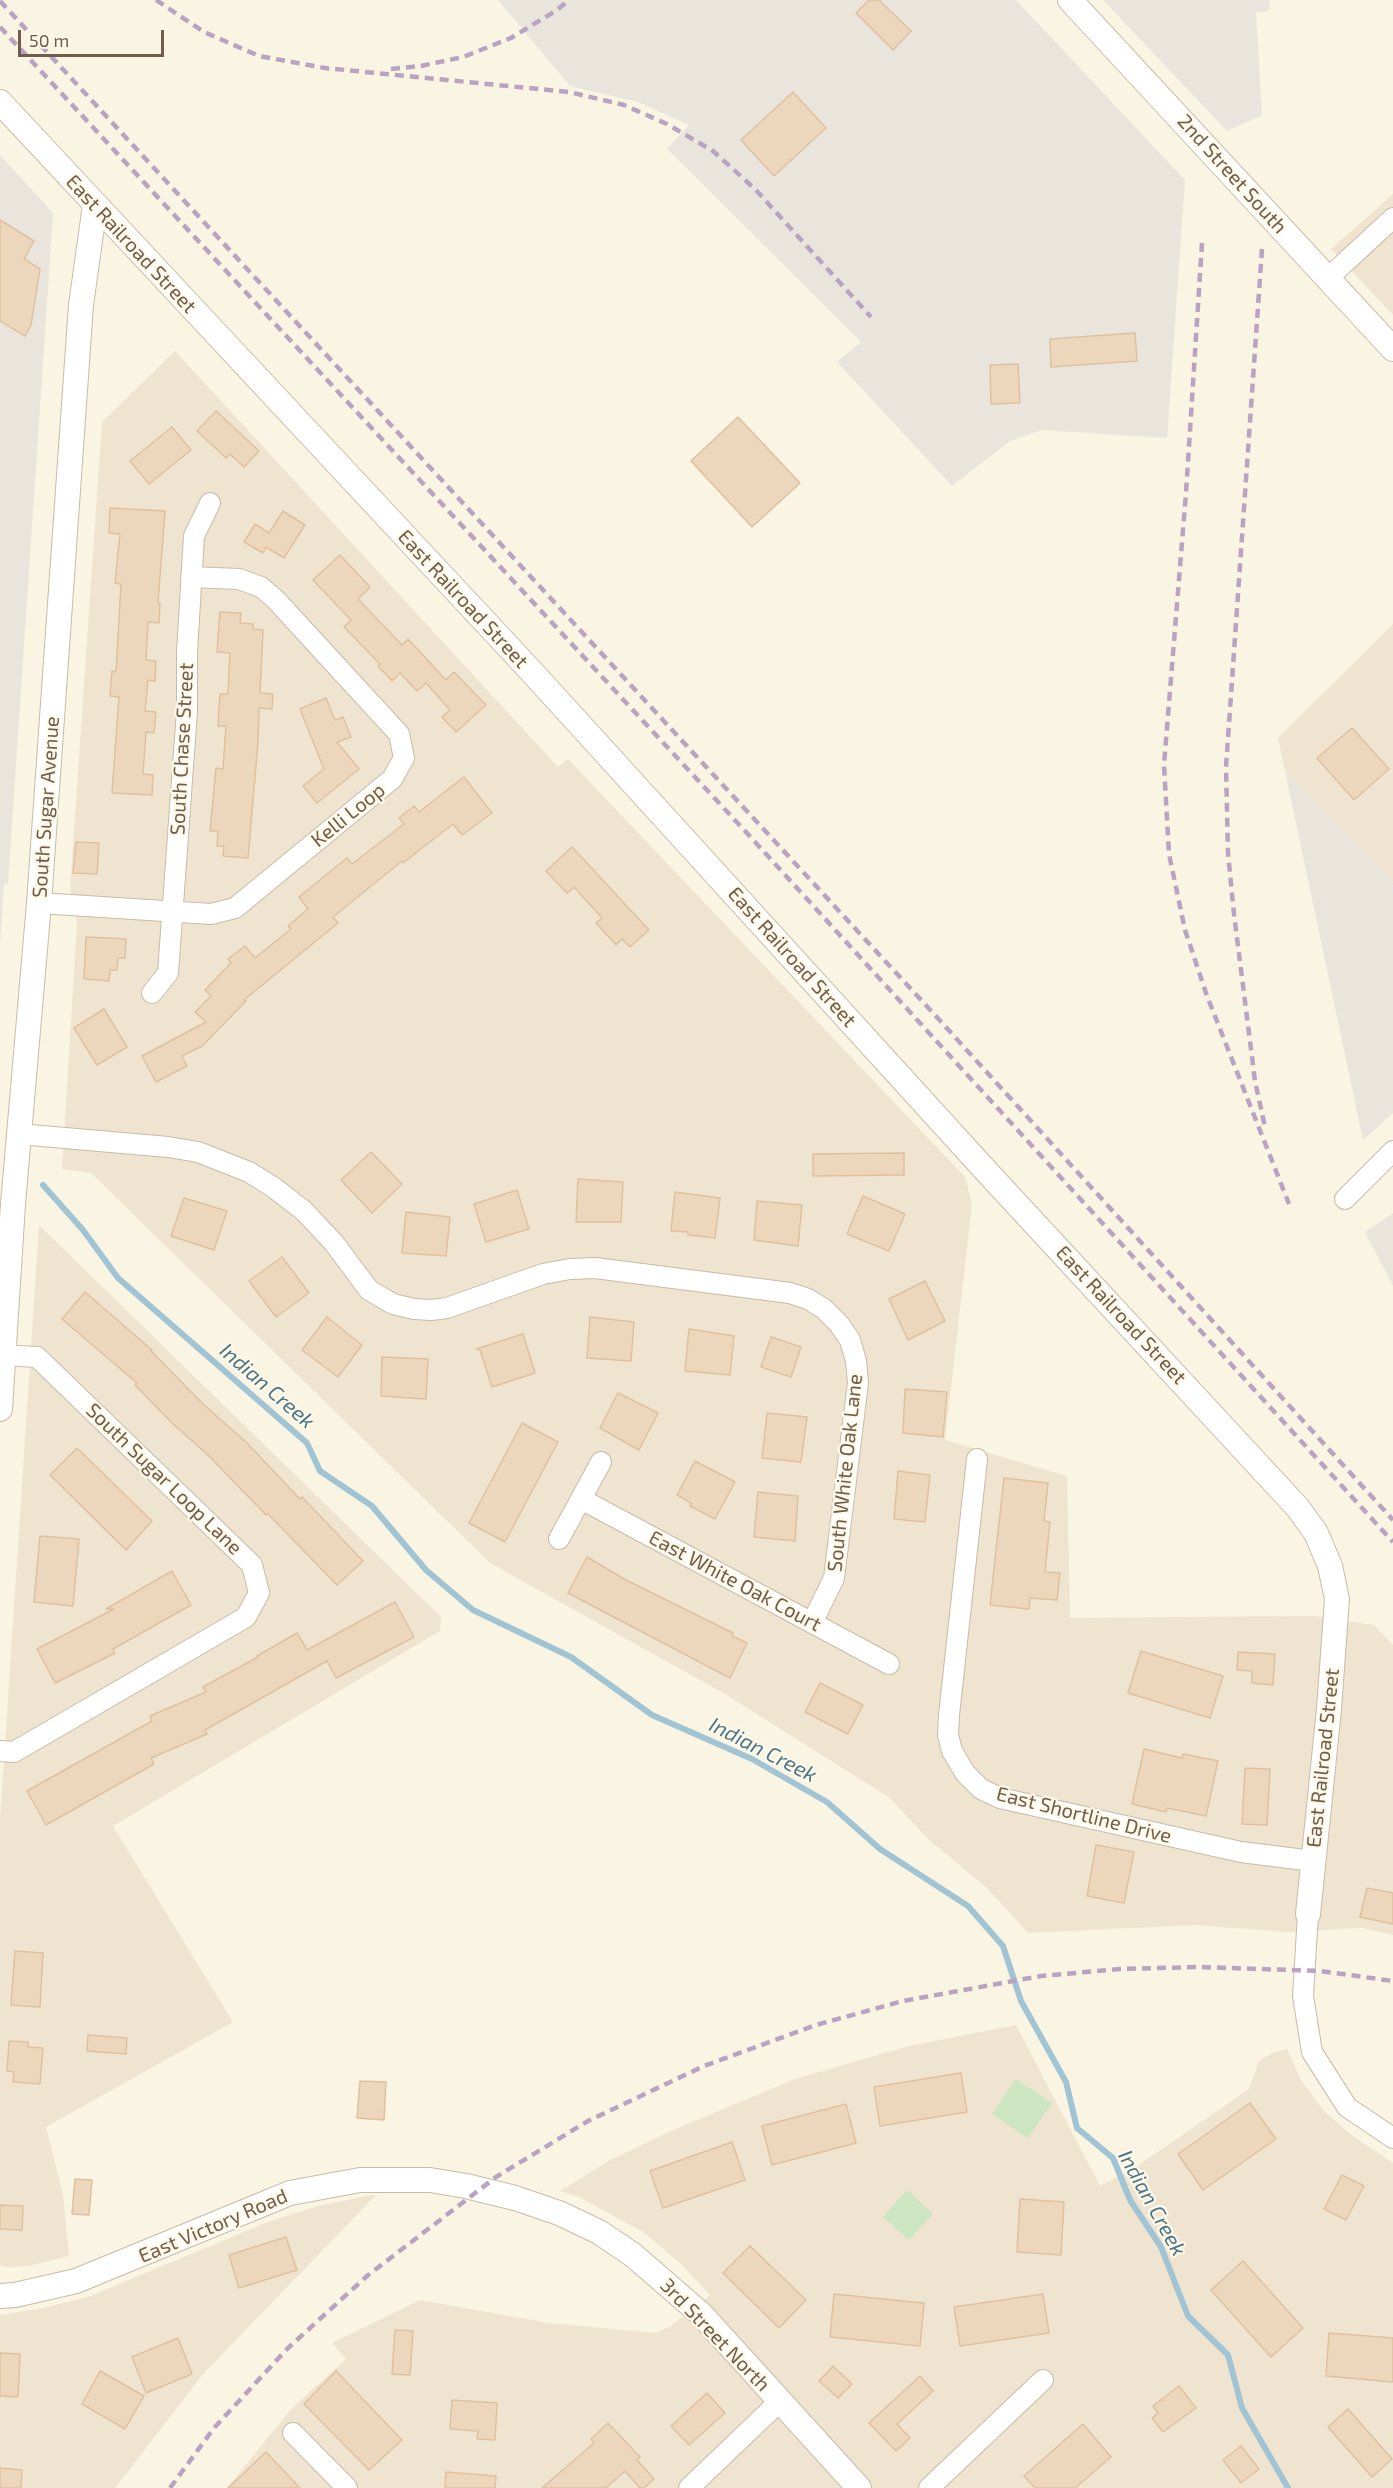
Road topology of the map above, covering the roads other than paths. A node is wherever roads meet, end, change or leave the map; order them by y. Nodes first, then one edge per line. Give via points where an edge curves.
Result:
1 (1070, 0) edge
2 (0, 102) edge
3 (95, 205) junction
4 (1393, 218) edge
5 (1327, 279) junction
6 (1393, 350) edge
7 (210, 503) dead end
8 (191, 577) junction
9 (39, 903) junction
10 (173, 912) junction
11 (152, 993) dead end
12 (19, 1134) junction
13 (1393, 1151) edge
14 (1345, 1199) dead end
15 (2, 1355) edge
16 (0, 1409) edge
17 (977, 1459) dead end
18 (601, 1462) dead end
19 (581, 1499) junction
20 (559, 1539) dead end
21 (812, 1623) junction
22 (889, 1664) dead end
23 (0, 1751) edge
24 (1313, 1861) junction
25 (1308, 1914) joint
26 (1393, 2138) edge
27 (515, 2198) joint
28 (0, 2296) edge
29 (1044, 2380) dead end
30 (779, 2402) junction
31 (293, 2433) dead end
32 (347, 2488) edge
33 (689, 2488) edge
34 (859, 2488) edge
35 (929, 2488) edge

1 - 5 street, 2nd Street South
2 - 3 street, East Railroad Street
3 - 9 street, South Sugar Avenue via 81,305
3 - 24 street, East Railroad Street via 531,671 1298,1508 1316,1533 1330,1566 1337,1599
4 - 5 street
5 - 6 street, 2nd Street South
7 - 8 street, South Chase Street via 194,536
8 - 10 street, South Chase Street via 187,711
8 - 10 street, Kelli Loop via 239,579 261,587 399,734 404,758 392,779 235,908 211,914
9 - 10 street, Kelli Loop
9 - 12 street, South Sugar Avenue
10 - 11 street, South Chase Street via 168,973
12 - 15 street, South Sugar Avenue
12 - 21 street, South White Oak Lane via 168,1147 198,1152 249,1172 304,1211 369,1290 393,1304 414,1309 447,1308 543,1274 595,1268 790,1293 808,1299 824,1309 850,1340 858,1383 834,1578
13 - 14 street
15 - 16 street, South Sugar Avenue
15 - 23 street, South Sugar Loop Lane via 37,1358 252,1565 259,1593 246,1617 14,1752
17 - 24 street, East Shortline Drive via 948,1735 965,1773 981,1789 1000,1798 1241,1852
18 - 19 street
19 - 20 street
19 - 21 street, East White Oak Court
21 - 22 street, East White Oak Court
24 - 25 street, East Railroad Street
25 - 26 street via 1303,1996 1312,2052 1347,2107
27 - 28 street, East Victory Road via 430,2180 360,2180 290,2193 76,2282
27 - 30 street, 3rd Street North via 559,2213 633,2255 701,2314
29 - 35 street
30 - 33 street
30 - 34 street, 3rd Street North
31 - 32 street

